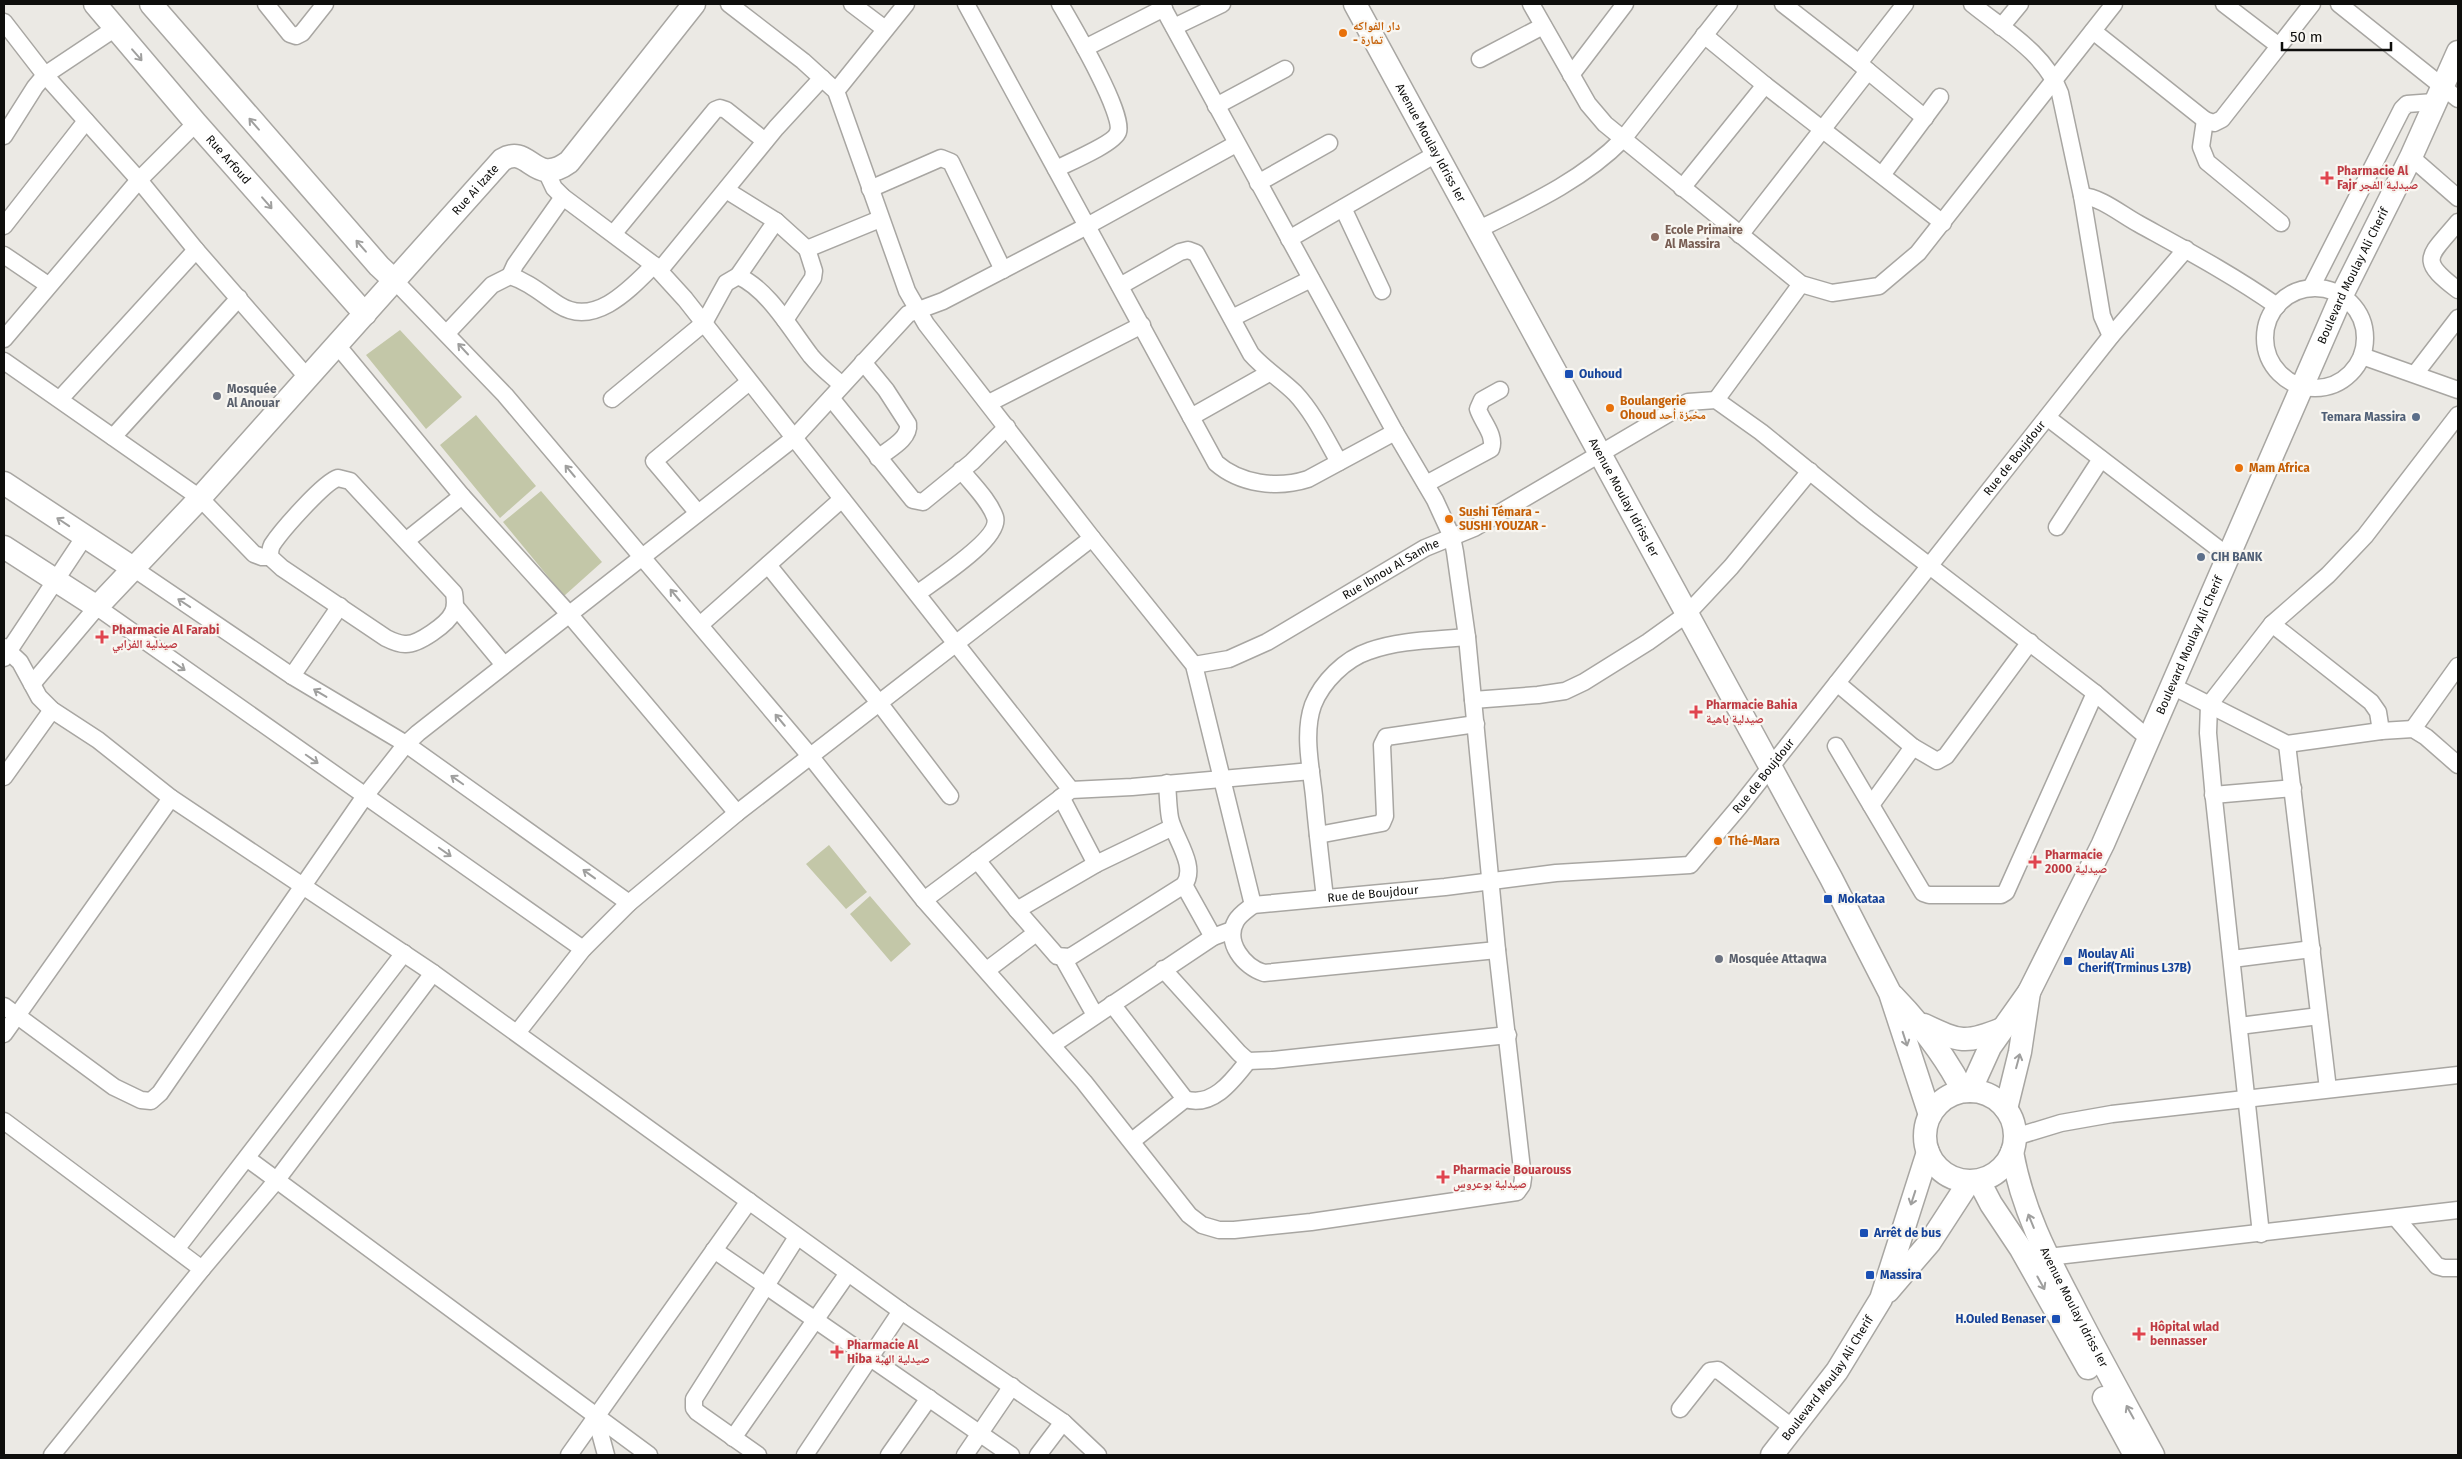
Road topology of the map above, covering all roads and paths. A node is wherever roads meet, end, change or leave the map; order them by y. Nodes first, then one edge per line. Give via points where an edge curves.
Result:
1 (95, 4) edge
2 (151, 4) edge
3 (266, 4) edge
4 (325, 4) edge
5 (694, 4) edge
6 (729, 4) edge
7 (852, 4) edge
8 (906, 4) edge
9 (966, 4) edge
10 (1060, 4) edge
11 (1222, 4) edge
12 (1355, 4) edge
13 (1531, 4) edge
14 (1625, 4) edge
15 (1728, 4) edge
16 (1783, 4) edge
17 (1906, 4) edge
18 (1972, 4) edge
19 (2020, 4) edge
20 (2114, 4) edge
21 (2224, 4) edge
22 (2312, 4) edge
23 (2339, 4) edge
24 (1163, 6) edge
25 (4, 22) edge
26 (1543, 26) junction
27 (1174, 27) junction
28 (2001, 27) junction
29 (114, 29) junction
30 (885, 29) junction
31 (2093, 31) junction
32 (1704, 35) junction
33 (2279, 46) junction
34 (1085, 48) junction
35 (2458, 52) edge
36 (1480, 59) dead end
37 (1864, 67) junction
38 (1285, 69) dead end
39 (1571, 75) junction
40 (45, 76) junction
41 (822, 78) junction
42 (2054, 78) junction
43 (1765, 85) junction
44 (836, 91) junction
45 (2445, 96) edge
46 (1940, 97) dead end
47 (1216, 106) junction
48 (1925, 118) junction
49 (2205, 120) junction
50 (86, 122) junction
51 (196, 123) junction
52 (1824, 129) junction
53 (4, 136) edge
54 (1623, 139) junction
55 (765, 141) junction
56 (1329, 143) dead end
57 (1236, 144) junction
58 (1436, 154) junction
59 (2411, 157) junction
60 (1056, 169) junction
61 (546, 171) junction
62 (1882, 175) junction
63 (139, 180) junction
64 (1258, 183) junction
65 (1682, 188) junction
66 (870, 189) junction
67 (726, 190) junction
68 (2082, 196) junction
69 (563, 197) junction
70 (2458, 198) edge
71 (1343, 208) junction
72 (880, 219) junction
73 (776, 222) junction
74 (2458, 222) edge
75 (1943, 223) junction
76 (2280, 223) dead end
77 (4, 226) edge
78 (1087, 226) junction
79 (1477, 230) junction
80 (614, 233) junction
81 (1740, 235) junction
82 (1289, 239) junction
83 (807, 249) junction
84 (2186, 249) junction
85 (196, 250) junction
86 (4, 255) edge
87 (657, 267) junction
88 (1003, 270) junction
89 (510, 276) junction
90 (738, 276) junction
91 (1311, 279) junction
92 (395, 281) junction
93 (1801, 284) junction
94 (48, 285) junction
95 (1120, 286) junction
96 (2312, 288) junction
97 (2458, 290) edge
98 (1382, 291) dead end
99 (2342, 295) junction
100 (238, 298) junction
101 (2277, 306) junction
102 (917, 310) junction
103 (365, 314) junction
104 (1232, 318) junction
105 (2458, 318) edge
106 (785, 320) junction
107 (704, 323) junction
108 (1142, 325) junction
109 (447, 333) junction
110 (2111, 336) junction
111 (4, 339) edge
112 (337, 345) junction
113 (2362, 356) junction
114 (4, 361) edge
115 (863, 362) junction
116 (1269, 373) junction
117 (2415, 374) junction
118 (307, 377) junction
119 (749, 382) junction
120 (842, 385) junction
121 (2303, 386) junction
122 (1500, 390) dead end
123 (2458, 390) edge
124 (831, 398) junction
125 (60, 399) junction
126 (612, 399) dead end
127 (1716, 400) junction
128 (989, 404) junction
129 (2458, 415) edge
130 (1190, 417) junction
131 (2048, 418) junction
132 (1007, 427) junction
133 (1395, 432) junction
134 (114, 437) junction
135 (794, 438) junction
136 (1599, 454) junction
137 (878, 458) junction
138 (2102, 459) junction
139 (1339, 462) junction
140 (961, 470) junction
141 (1810, 471) junction
142 (4, 483) edge
143 (1426, 484) junction
144 (462, 496) junction
145 (200, 498) junction
146 (842, 500) junction
147 (698, 513) junction
148 (2057, 526) dead end
149 (85, 536) junction
150 (1452, 537) junction
151 (1092, 538) junction
152 (407, 540) junction
153 (4, 547) edge
154 (642, 556) junction
155 (2228, 556) junction
156 (270, 557) junction
157 (768, 565) junction
158 (1930, 566) junction
159 (133, 568) junction
160 (55, 580) junction
161 (918, 593) junction
162 (340, 606) junction
163 (455, 606) junction
164 (97, 607) junction
165 (569, 614) junction
166 (1687, 614) junction
167 (2272, 624) junction
168 (700, 625) junction
169 (1467, 637) junction
170 (2030, 642) junction
171 (957, 644) junction
172 (5, 652) edge
173 (504, 665) junction
174 (1194, 665) junction
175 (2458, 666) edge
176 (292, 676) junction
177 (1837, 683) junction
178 (32, 684) junction
179 (2172, 686) junction
180 (2095, 693) junction
181 (1473, 700) junction
182 (880, 704) junction
183 (2209, 705) junction
184 (52, 710) junction
185 (1476, 724) junction
186 (2413, 729) junction
187 (2381, 731) junction
188 (2148, 738) junction
189 (406, 744) junction
190 (2287, 744) junction
191 (1836, 746) dead end
192 (1913, 747) junction
193 (811, 757) junction
194 (2458, 765) edge
195 (1769, 767) junction
196 (1311, 771) junction
197 (4, 777) edge
198 (1222, 778) junction
199 (1167, 783) junction
200 (2293, 788) junction
201 (1066, 793) junction
202 (2213, 795) junction
203 (365, 796) junction
204 (950, 796) dead end
205 (171, 798) junction
206 (1871, 805) junction
207 (737, 814) junction
208 (1172, 827) junction
209 (1318, 835) junction
210 (977, 860) junction
211 (1096, 864) junction
212 (1490, 881) junction
213 (303, 885) junction
214 (1184, 885) junction
215 (1325, 898) junction
216 (924, 900) junction
217 (629, 903) junction
218 (1254, 906) junction
219 (1017, 910) junction
220 (1232, 930) junction
221 (1036, 933) junction
222 (1213, 936) junction
223 (583, 949) junction
224 (2312, 949) junction
225 (1497, 950) junction
226 (404, 953) junction
227 (1062, 958) junction
228 (2232, 959) junction
229 (1163, 969) junction
230 (987, 970) junction
231 (433, 973) junction
232 (2029, 992) junction
233 (1890, 993) junction
234 (1112, 1004) junction
235 (4, 1006) edge
236 (1095, 1015) junction
237 (17, 1016) junction
238 (2319, 1016) junction
239 (1918, 1022) junction
240 (2239, 1026) junction
241 (2002, 1029) junction
242 (517, 1033) junction
243 (4, 1034) edge
244 (1508, 1035) junction
245 (1052, 1045) junction
246 (1248, 1061) junction
247 (2458, 1075) edge
248 (2328, 1089) junction
249 (1967, 1091) junction
250 (2247, 1098) junction
251 (1185, 1100) junction
252 (2006, 1109) junction
253 (1930, 1115) junction
254 (4, 1121) edge
255 (1132, 1141) junction
256 (2014, 1144) junction
257 (1928, 1152) junction
258 (248, 1159) junction
259 (276, 1181) junction
260 (1974, 1181) junction
261 (749, 1201) junction
262 (2458, 1210) edge
263 (2396, 1218) junction
264 (2261, 1234) junction
265 (797, 1236) junction
266 (177, 1248) junction
267 (714, 1250) junction
268 (2048, 1257) junction
269 (2458, 1268) edge
270 (202, 1269) junction
271 (848, 1273) junction
272 (765, 1285) junction
273 (1881, 1299) junction
274 (901, 1311) junction
275 (815, 1320) junction
276 (870, 1357) junction
277 (1012, 1386) junction
278 (929, 1398) junction
279 (1680, 1409) dead end
280 (596, 1418) junction
281 (1063, 1422) junction
282 (1793, 1428) junction
283 (980, 1433) junction
284 (733, 1438) junction
285 (52, 1455) edge
286 (569, 1455) edge
287 (606, 1455) edge
288 (649, 1455) edge
289 (758, 1455) edge
290 (804, 1455) edge
291 (889, 1455) edge
292 (964, 1455) edge
293 (1011, 1455) edge
294 (1038, 1455) edge
295 (1098, 1455) edge
296 (1772, 1455) edge
297 (2135, 1455) edge
298 (2153, 1455) edge

1 - 29 main road, Rue Arfoud
92 -> 2 main road
3 - 4 street via 290,34 296,36
5 - 61 main road via 569,162 562,168
6 - 41 street
7 - 30 street
8 - 30 street
9 - 60 street
10 - 34 street
11 - 27 street
12 - 58 main road, Avenue Moulay Idriss Ier
13 - 26 street
14 - 39 street
15 - 32 street
16 - 37 street
17 - 37 street
18 - 28 street
19 - 28 street
20 - 31 street
21 - 33 street
22 - 33 street
23 - 45 street
24 - 27 street
24 - 34 street
25 - 40 street
26 - 36 street
26 - 39 street
27 - 47 street
28 - 42 street via 2044,62
29 - 40 street
29 -> 51 main road, Rue Arfoud
30 - 44 street
31 - 42 street
31 - 49 street
32 - 43 street
32 - 54 street
33 - 49 street via 2222,119 2214,123
34 - 60 street via 1111,99 1118,120 1118,133
35 - 45 main road, Boulevard Moulay Ali Cherif
37 - 48 street
37 - 52 street
38 - 47 street
39 - 54 street via 1588,104
40 - 50 street
40 - 53 street via 35,86
41 - 44 street
41 - 55 street
42 - 68 street
42 - 75 street
43 - 52 street
43 - 65 street
44 - 66 street
45 - 59 main road, Boulevard Moulay Ali Cherif
45 - 96 street via 2413,103 2402,109
46 - 48 street
47 - 57 street
48 - 62 street
49 - 76 street via 2201,147 2207,162
50 - 63 street
50 - 77 street
51 - 63 street
51 -> 103 main road, Rue Arfoud
52 - 62 street
52 - 81 street
54 - 65 street
54 - 79 street via 1606,157 1556,189
55 - 67 street
55 - 80 street via 726,110 715,110
56 - 64 street
57 - 64 street
57 - 78 street
58 - 71 street
58 - 79 main road, Avenue Moulay Idriss Ier
59 - 70 street
59 - 99 main road, Boulevard Moulay Ali Cherif
60 - 78 street
61 - 69 street via 554,188
61 - 92 main road, Rue Ai Izate via 516,155 502,160
62 - 75 street
63 - 85 street
63 - 94 street
64 - 82 street
65 - 81 street
66 - 72 street
66 - 88 street via 941,158 951,162
67 - 73 street
67 - 87 street
68 - 84 street via 2100,202
68 - 110 street via 2102,316
69 - 80 street
69 - 89 street
71 - 82 street
71 - 98 street
72 - 83 street
72 - 102 street
73 - 83 street
73 - 90 street
74 - 97 street via 2431,259 2436,274
75 - 93 street via 1918,253 1879,286 1832,293
78 - 88 street
78 - 95 street
79 - 136 main road, Avenue Moulay Idriss Ier
80 - 87 street
81 - 93 street
82 - 91 street
83 - 106 street via 813,278
84 - 101 street
84 - 110 street, Rue de Boujdour
85 - 100 street
85 - 125 street
86 - 94 street
87 - 89 street via 620,298 600,308 580,312 561,306 526,280
87 - 107 street
88 - 102 street via 943,301
89 - 109 street via 492,285
90 - 106 street via 748,280
90 - 107 street via 726,283
91 - 104 street
91 - 133 street
92 - 103 main road, Rue Ai Izate
92 - 109 street
93 - 127 street
94 - 111 street
95 - 104 street via 1180,252 1193,251 1204,263
95 - 108 street
96 - 99 street via 2328,289
96 - 101 street via 2296,291
99 - 113 street via 2356,308 2363,323 2366,340
99 - 121 main road, Boulevard Moulay Ali Cherif
100 - 118 street
100 - 134 street
101 - 121 street via 2266,326 2265,342 2269,357 2277,371
102 - 115 street via 900,321
102 - 128 street
103 - 112 main road, Rue Ai Izate
104 - 116 street via 1251,354
105 - 117 street
106 - 120 street via 812,357
107 - 119 street
107 - 126 street
108 - 128 street
108 - 130 street
154 -> 109 street via 505,395
110 - 131 street, Rue de Boujdour
112 - 118 main road, Rue Ai Izate
112 - 144 street
113 - 117 street
113 - 121 street via 2353,372 2339,383 2322,388
114 - 125 street
115 - 120 street
115 - 137 street via 908,424 905,436
116 - 130 street
116 - 139 street via 1294,392 1307,408
117 - 123 street
118 - 145 main road, Rue Ai Izate
119 - 135 street
119 - 147 street via 654,461
120 - 124 street
121 - 155 main road, Boulevard Moulay Ali Cherif
122 - 143 street via 1482,400 1478,409 1490,434 1491,450
124 - 135 street
124 - 137 street
125 - 134 street
127 - 136 street, Rue Ibnou Al Samhe via 1688,402
127 - 141 street
128 - 132 street
129 - 167 street via 2365,536 2328,575
130 - 139 street via 1216,463 1228,474 1239,478 1263,483 1296,483
131 - 138 street
131 - 158 street, Rue de Boujdour
132 - 140 street
132 - 151 street
133 - 139 street
133 - 143 street
134 - 145 street
135 - 146 street
135 - 147 street
136 - 150 street, Rue Ibnou Al Samhe via 1474,528
136 - 166 main road, Avenue Moulay Idriss Ier
137 - 140 street via 918,502 923,502
138 - 148 street
138 - 155 street
140 - 161 street via 989,507 996,525 992,534 974,551
141 - 158 street
141 - 166 street
149 -> 142 main road
143 - 150 street
144 - 152 street
144 - 165 street
145 - 156 street via 254,554
145 - 159 main road, Rue Ai Izate
146 - 157 street
146 - 161 street
147 - 154 street
149 - 159 main road
149 - 160 street
150 - 169 street
150 - 174 street, Rue Ibnou Al Samhe via 1425,548 1267,642 1229,659
151 - 171 street
151 - 174 street
152 - 156 street via 350,481 338,478 326,483 284,531 272,546
152 - 163 street via 454,593
153 - 160 main road
154 - 165 street
168 -> 154 street
155 - 179 main road, Boulevard Moulay Ali Cherif
156 - 162 street
157 - 168 street
157 - 182 street
158 - 170 street
158 - 177 street, Rue de Boujdour
159 - 164 main road, Rue Ai Izate
176 -> 159 street
160 - 164 main road
160 - 172 street
161 - 171 street
162 - 163 street via 386,638 405,644 413,644 430,634 450,618
162 - 176 street
163 - 173 street
164 - 178 street
164 -> 203 street
165 - 173 street
165 - 207 street
166 - 181 street via 1575,687 1546,694
166 - 195 main road, Avenue Moulay Idriss Ier
167 - 183 street
167 - 187 street via 2371,702 2378,712
193 -> 168 street
169 - 181 street
169 - 196 street via 1375,649 1353,659 1335,673 1313,706 1309,725
170 - 180 street
170 - 192 street via 1946,756 1937,761
171 - 182 street
171 - 201 street
172 - 178 street via 24,666
173 - 189 street
174 - 198 street
175 - 186 street
189 -> 176 street
177 - 192 street
177 - 195 street, Rue de Boujdour
178 - 184 street
179 - 183 street
179 - 188 main road, Boulevard Moulay Ali Cherif
180 - 188 street
180 - 206 street via 2006,892 2001,895 1924,893
181 - 185 street
182 - 193 street
182 - 204 street
183 - 190 street
183 - 202 street
184 - 197 street
184 - 205 street via 98,740
185 - 209 street via 1386,737 1382,745 1385,816 1382,823
185 - 212 street
186 - 187 street
186 - 194 street
187 - 190 street
188 - 232 main road, Boulevard Moulay Ali Cherif via 2102,844
189 - 203 street
217 -> 189 street
190 - 200 street
191 - 206 street
192 - 206 street
193 - 207 street
193 - 216 street
195 - 212 street, Rue de Boujdour via 1690,865 1556,873
195 - 233 main road, Avenue Moulay Idriss Ier
196 - 198 street
196 - 209 street
198 - 199 street
198 - 218 street
199 - 201 street
199 - 208 street
200 - 202 street
200 - 224 street
201 - 210 street
201 - 211 street
202 - 228 street
203 - 213 street
203 -> 223 street
205 - 213 street
205 - 237 street
207 - 217 street
208 - 211 street
208 - 214 street via 1188,868 1189,875
209 - 215 street
210 - 216 street
210 - 219 street
211 - 219 street
212 - 215 street, Rue de Boujdour
212 - 225 street
213 - 226 street
213 - 237 street via 160,1093 151,1101 141,1100 114,1087
214 - 222 street
214 - 227 street via 1070,957
215 - 218 street, Rue de Boujdour
216 - 230 street
217 - 223 street
218 - 220 street via 1236,920
219 - 221 street
220 - 222 street
220 - 225 street via 1239,954 1248,966 1264,973
221 - 227 street
221 - 230 street
222 - 229 street
223 - 242 street
224 - 228 street
224 - 238 street
225 - 244 street
226 - 231 street
226 - 258 street
227 - 236 street
228 - 240 street
229 - 234 street
229 - 246 street
230 - 245 street
231 - 242 street
231 - 259 street
232 - 241 main road, Boulevard Moulay Ali Cherif
252 -> 232 main road, Boulevard Moulay Ali Cherif via 2020,1052
233 - 239 main road
233 -> 253 main road
234 - 236 street
234 - 251 street
235 - 237 street
236 - 245 street
237 - 243 street
238 - 240 street
238 - 248 street
239 - 241 main road via 1958,1040 1978,1039
239 - 249 main road
240 - 250 street
241 - 249 main road, Boulevard Moulay Ali Cherif
242 - 261 street
244 - 246 street
244 - 255 street via 1523,1178 1520,1189 1510,1194 1311,1222 1219,1230 1202,1225 1189,1215
245 - 255 street
246 - 251 street via 1224,1090 1205,1100
247 - 248 street
248 - 250 street
249 - 252 main road via 1992,1097
249 - 253 main road via 1949,1096
250 - 256 street via 2061,1123
250 - 264 street
251 - 255 street
252 - 256 main road via 2014,1127
253 - 257 main road via 1925,1139
254 - 266 street
256 - 260 main road via 1998,1172
268 -> 256 main road, Avenue Moulay Idriss Ier via 2021,1195
257 - 260 main road via 1947,1175
257 -> 273 main road, Boulevard Moulay Ali Cherif
258 - 259 street
258 - 266 street
259 - 270 street
259 - 280 street
260 - 273 main road, Boulevard Moulay Ali Cherif via 1930,1242
260 -> 297 main road, Avenue Moulay Idriss Ier via 2031,1265
261 - 265 street
261 - 267 street
262 - 263 street
263 - 264 street
263 - 269 street via 2438,1266
264 - 268 street
265 - 271 street
265 - 272 street
266 - 270 street
267 - 272 street
267 - 280 street
298 -> 268 main road, Avenue Moulay Idriss Ier
270 - 285 street
271 - 274 street
271 - 275 street
272 - 275 street
272 - 284 street via 694,1398 697,1412
273 - 282 main road, Boulevard Moulay Ali Cherif via 1837,1371
274 - 276 street
274 - 277 street
275 - 276 street
275 - 284 street
276 - 278 street
276 - 290 street
277 - 281 street
277 - 283 street
278 - 283 street
278 - 291 street
279 - 282 street via 1710,1371 1718,1370
280 - 286 street
280 - 287 street
280 - 288 street
281 - 294 street
281 - 295 street
282 - 296 main road, Boulevard Moulay Ali Cherif
283 - 292 street
283 - 293 street
284 - 289 street

